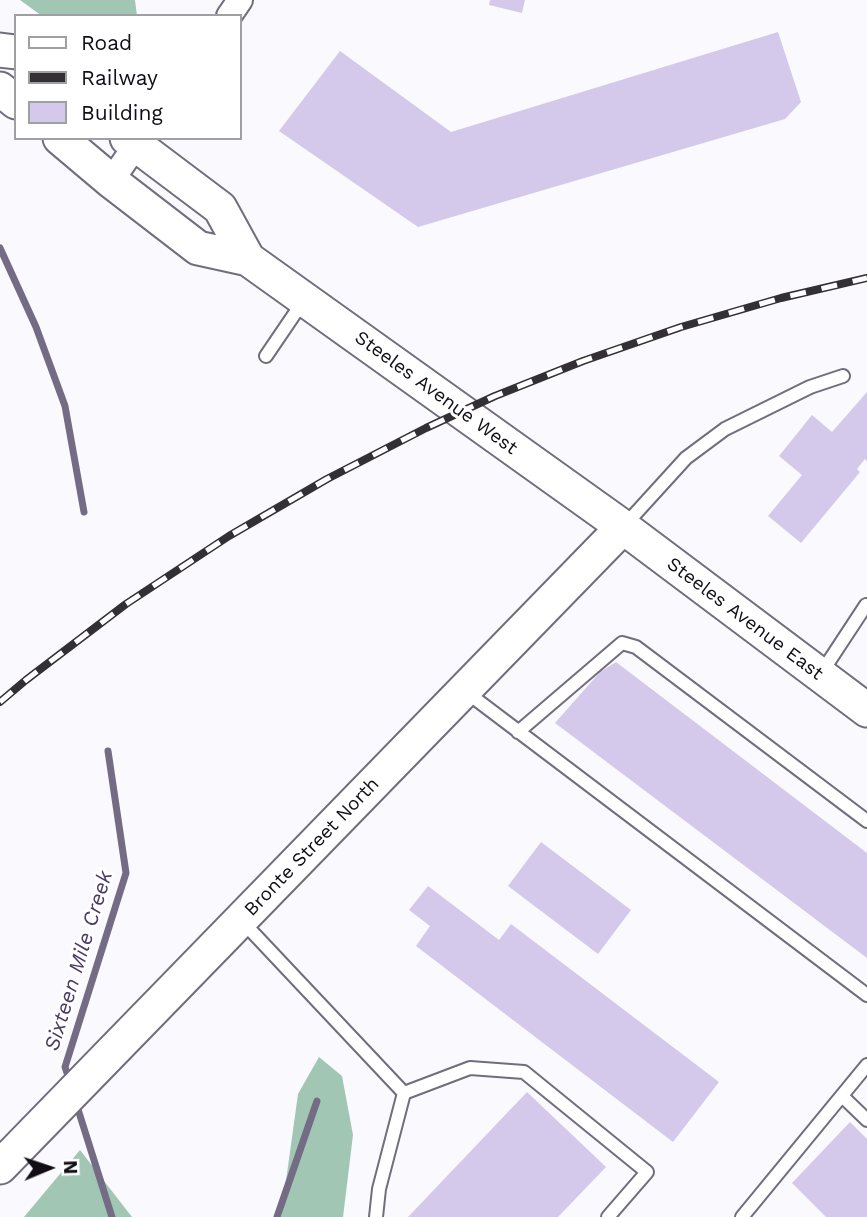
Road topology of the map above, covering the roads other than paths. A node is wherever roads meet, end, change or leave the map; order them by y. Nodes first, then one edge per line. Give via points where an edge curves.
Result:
1 (0, 89) edge
2 (14, 100) edge
3 (62, 140) edge
4 (135, 141) edge
5 (111, 181) junction
6 (248, 259) junction
7 (305, 299) junction
8 (266, 356) dead end
9 (844, 376) dead end
10 (623, 527) junction
11 (867, 590) edge
12 (867, 605) edge
13 (820, 675) junction
14 (465, 691) junction
15 (867, 710) edge
16 (518, 732) junction
17 (867, 821) edge
18 (241, 920) junction
19 (867, 995) edge
20 (867, 1065) edge
21 (404, 1093) junction
22 (842, 1096) junction
23 (867, 1120) edge
24 (0, 1167) edge
25 (748, 1215) edge
26 (376, 1217) edge
27 (608, 1217) edge

1 - 2 main road
3 - 5 main road, Steeles Avenue West
4 - 5 street
4 - 6 main road, Steeles Avenue West via 220,208
5 - 6 main road, Steeles Avenue West via 198,248
6 - 7 main road, Steeles Avenue West
7 - 8 lane
7 - 10 main road, Steeles Avenue West
9 - 10 lane via 810,387 725,429 686,458
10 - 13 main road, Steeles Avenue East
10 - 14 main road, Bronte Street North
11 - 12 lane
12 - 13 lane
13 - 15 main road, Steeles Avenue East
14 - 16 lane
14 - 18 main road, Bronte Street North
16 - 17 lane via 622,643 636,647
16 - 19 lane
18 - 21 lane
18 - 24 main road, Bronte Street North
20 - 22 lane
21 - 26 lane
21 - 27 lane via 470,1068 524,1072 648,1172
22 - 23 lane
22 - 25 lane

